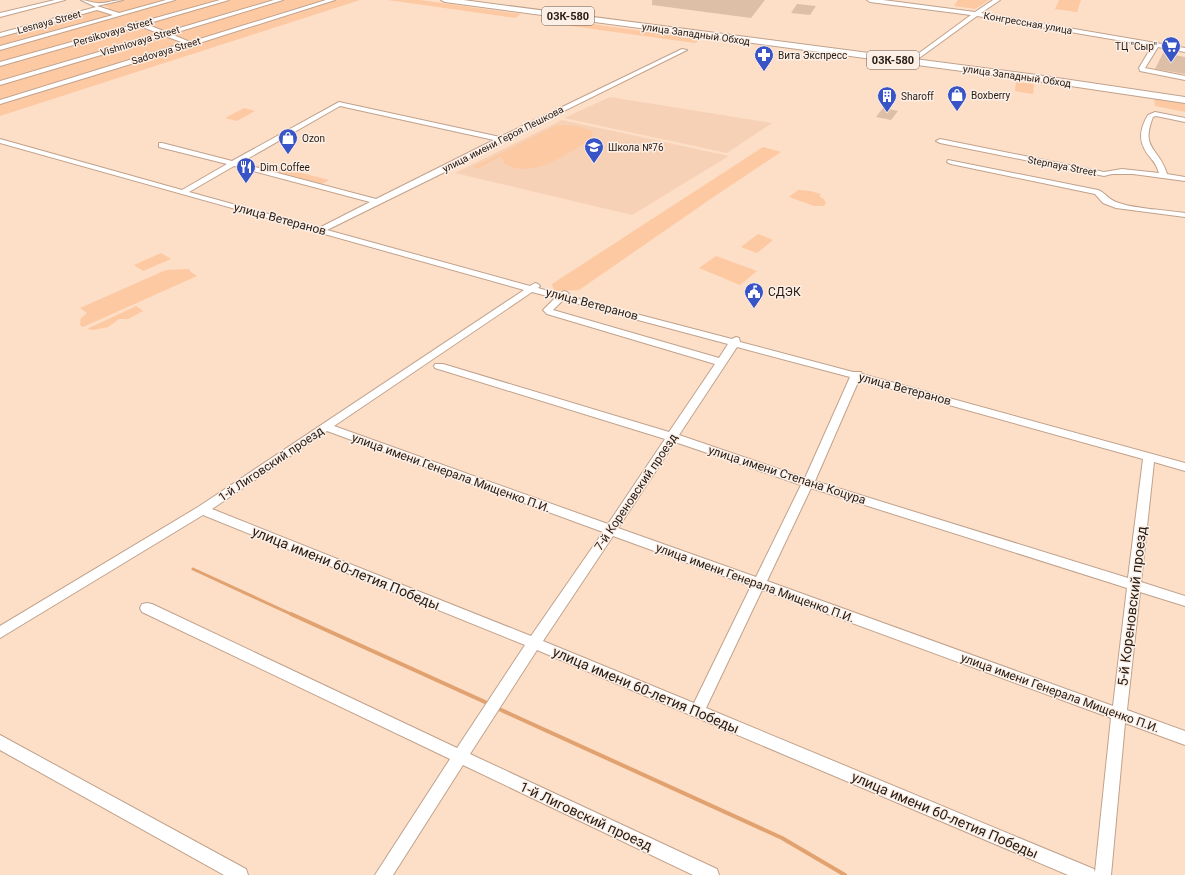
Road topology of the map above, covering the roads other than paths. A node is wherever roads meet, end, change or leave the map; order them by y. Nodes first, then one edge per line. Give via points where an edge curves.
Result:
1 (62, 0) edge
2 (84, 0) edge
3 (120, 0) edge
4 (172, 0) edge
5 (226, 0) edge
6 (280, 0) edge
7 (332, 0) edge
8 (445, 0) edge
9 (455, 0) edge
10 (470, 0) edge
11 (870, 0) edge
12 (997, 0) edge
13 (97, 7) junction
14 (511, 7) junction
15 (975, 14) junction
16 (0, 15) edge
17 (119, 15) junction
18 (126, 18) dead end
19 (133, 21) dead end
20 (140, 24) junction
21 (165, 34) junction
22 (0, 35) edge
23 (190, 44) junction
24 (1156, 45) junction
25 (0, 48) edge
26 (684, 50) dead end
27 (1185, 50) edge
28 (913, 60) junction
29 (0, 64) edge
30 (1185, 78) edge
31 (0, 83) edge
32 (1185, 99) edge
33 (0, 102) edge
34 (1185, 120) edge
35 (500, 139) junction
36 (0, 140) edge
37 (940, 141) dead end
38 (162, 145) dead end
39 (950, 162) dead end
40 (233, 164) junction
41 (1164, 177) junction
42 (1185, 179) edge
43 (1101, 183) junction
44 (185, 191) junction
45 (378, 202) junction
46 (1185, 215) edge
47 (322, 229) junction
48 (534, 287) junction
49 (562, 295) junction
50 (735, 341) junction
51 (721, 362) junction
52 (439, 366) dead end
53 (857, 375) junction
54 (326, 427) junction
55 (672, 436) junction
56 (1150, 456) junction
57 (1185, 464) edge
58 (1185, 467) edge
59 (808, 483) junction
60 (202, 510) junction
61 (610, 531) junction
62 (758, 584) junction
63 (1134, 585) junction
64 (1185, 601) edge
65 (147, 608) dead end
66 (0, 633) edge
67 (534, 642) junction
68 (697, 711) junction
69 (1119, 714) junction
70 (1185, 738) edge
71 (0, 742) edge
72 (461, 756) junction
73 (240, 875) edge
74 (383, 875) edge
75 (711, 875) edge
76 (1088, 875) edge
77 (1104, 875) edge

1 - 16 street
2 - 13 street
3 - 13 street, Lesnaya Street
4 - 17 street
5 - 20 street, Persikovaya Street
6 - 21 street, Vishniovaya Street
7 - 23 street, Sadovaya Street
8 - 32 highway, улица Западный Обход / 03К-580
9 - 14 highway, улица Западный Обход / 03К-580
10 - 14 highway
11 - 15 street, Конгрессная улица
12 - 15 street
13 - 17 street
13 - 22 street, Lesnaya Street
14 - 28 highway, улица Западный Обход / 03К-580
15 - 24 street, Конгрессная улица
15 - 28 street
17 - 18 street
17 - 25 street
19 - 20 street
20 - 21 street
20 - 29 street, Persikovaya Street
21 - 23 street
21 - 31 street, Vishniovaya Street
23 - 33 street, Sadovaya Street
24 - 27 street, Конгрессная улица
24 - 30 street via 1142,70
26 - 35 street, улица имени Героя Пешкова
28 - 32 highway, улица Западный Обход / 03К-580
34 - 41 street via 1155,114 1150,116 1144,131 1147,148 1160,163
35 - 40 street via 339,104
35 - 45 street, улица имени Героя Пешкова
36 - 44 street, улица Ветеранов
36 - 48 street, улица Ветеранов via 184,193
37 - 43 street, Stepnaya Street
38 - 40 street
39 - 43 street, Stepnaya Street
40 - 44 street
40 - 45 street
41 - 42 street, Stepnaya Street
41 - 43 street, Stepnaya Street via 1112,171
43 - 46 street via 1106,201 1120,206
44 - 47 street, улица Ветеранов
45 - 47 street, улица имени Героя Пешкова
47 - 48 street, улица Ветеранов
48 - 49 street, улица Ветеранов
48 - 54 street, 1-й Лиговский проезд
49 - 50 street, улица Ветеранов
49 - 51 street via 548,310 550,312
50 - 51 street, 7-й Кореновский проезд
50 - 53 street, улица Ветеранов
51 - 55 street, 7-й Кореновский проезд
52 - 55 street, улица имени Степана Коцура
53 - 56 street, улица Ветеранов
53 - 57 street, улица Ветеранов
53 - 59 street
54 - 60 street, 1-й Лиговский проезд
54 - 61 street, улица имени Генерала Мищенко П.И.
55 - 59 street, улица имени Степана Коцура
55 - 61 street, 7-й Кореновский проезд
56 - 58 street, улица Ветеранов
56 - 63 street, 5-й Кореновский проезд
59 - 62 street
59 - 63 street, улица имени Степана Коцура
60 - 66 street, 1-й Лиговский проезд
60 - 67 street, улица имени 60-летия Победы
61 - 62 street, улица имени Генерала Мищенко П.И.
61 - 67 street, 7-й Кореновский проезд
62 - 68 street
62 - 69 street, улица имени Генерала Мищенко П.И.
63 - 64 street, улица имени Степана Коцура
63 - 69 street, 5-й Кореновский проезд
65 - 72 street, 1-й Лиговский проезд
67 - 68 street, улица имени 60-летия Победы
67 - 72 street
68 - 76 street, улица имени 60-летия Победы
69 - 70 street, улица имени Генерала Мищенко П.И.
69 - 77 street, 5-й Кореновский проезд
71 - 73 street
72 - 74 street
72 - 75 street, 1-й Лиговский проезд

